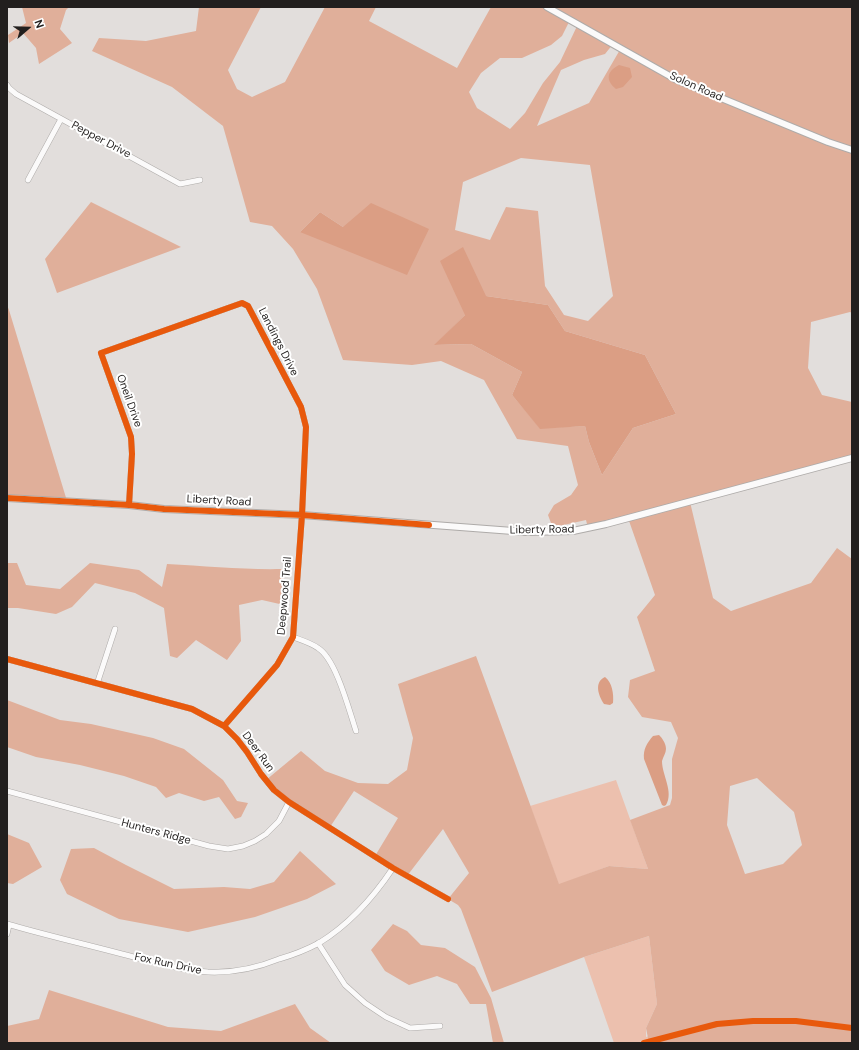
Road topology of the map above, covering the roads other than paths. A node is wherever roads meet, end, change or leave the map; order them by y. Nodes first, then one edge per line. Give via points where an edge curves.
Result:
1 (547, 7) edge
2 (7, 85) edge
3 (61, 119) junction
4 (852, 150) edge
5 (28, 180) dead end
6 (200, 180) dead end
7 (101, 353) joint
8 (852, 458) edge
9 (7, 498) edge
10 (129, 505) junction
11 (302, 515) junction
12 (115, 629) dead end
13 (293, 637) junction
14 (7, 659) edge
15 (97, 684) junction
16 (224, 726) junction
17 (356, 731) dead end
18 (7, 791) edge
19 (289, 802) junction
20 (393, 868) junction
21 (448, 899) dead end
22 (8, 924) edge
23 (7, 934) edge
24 (318, 943) junction
25 (440, 1026) dead end

1 - 4 street, Solon Road via 675,79
2 - 3 street, Pepper Drive via 16,94
3 - 5 street
3 - 6 street, Pepper Drive via 180,184
7 - 10 street, Oneil Drive via 131,437
7 - 11 street, Landings Drive via 242,303 248,306 301,407 304,418 306,427
8 - 11 street, Liberty Road via 573,531 526,532
9 - 10 street, Liberty Road
10 - 11 street, Liberty Road
11 - 13 street, Deepwood Trail
12 - 15 street
13 - 16 street, Deepwood Trail via 277,665
13 - 17 street via 319,648 334,666
14 - 15 street, Deer Run
15 - 16 street, Deer Run via 192,709
16 - 19 street, Deer Run via 240,743 270,785
18 - 19 street, Hunters Ridge via 228,849 243,846 266,834 279,821
19 - 20 street, Deer Run
20 - 21 street, Deer Run
20 - 24 street, Fox Run Drive via 361,910
22 - 23 street
22 - 24 street, Fox Run Drive via 177,968 208,972 264,965
24 - 25 street via 345,985 365,1003 386,1017 410,1028

